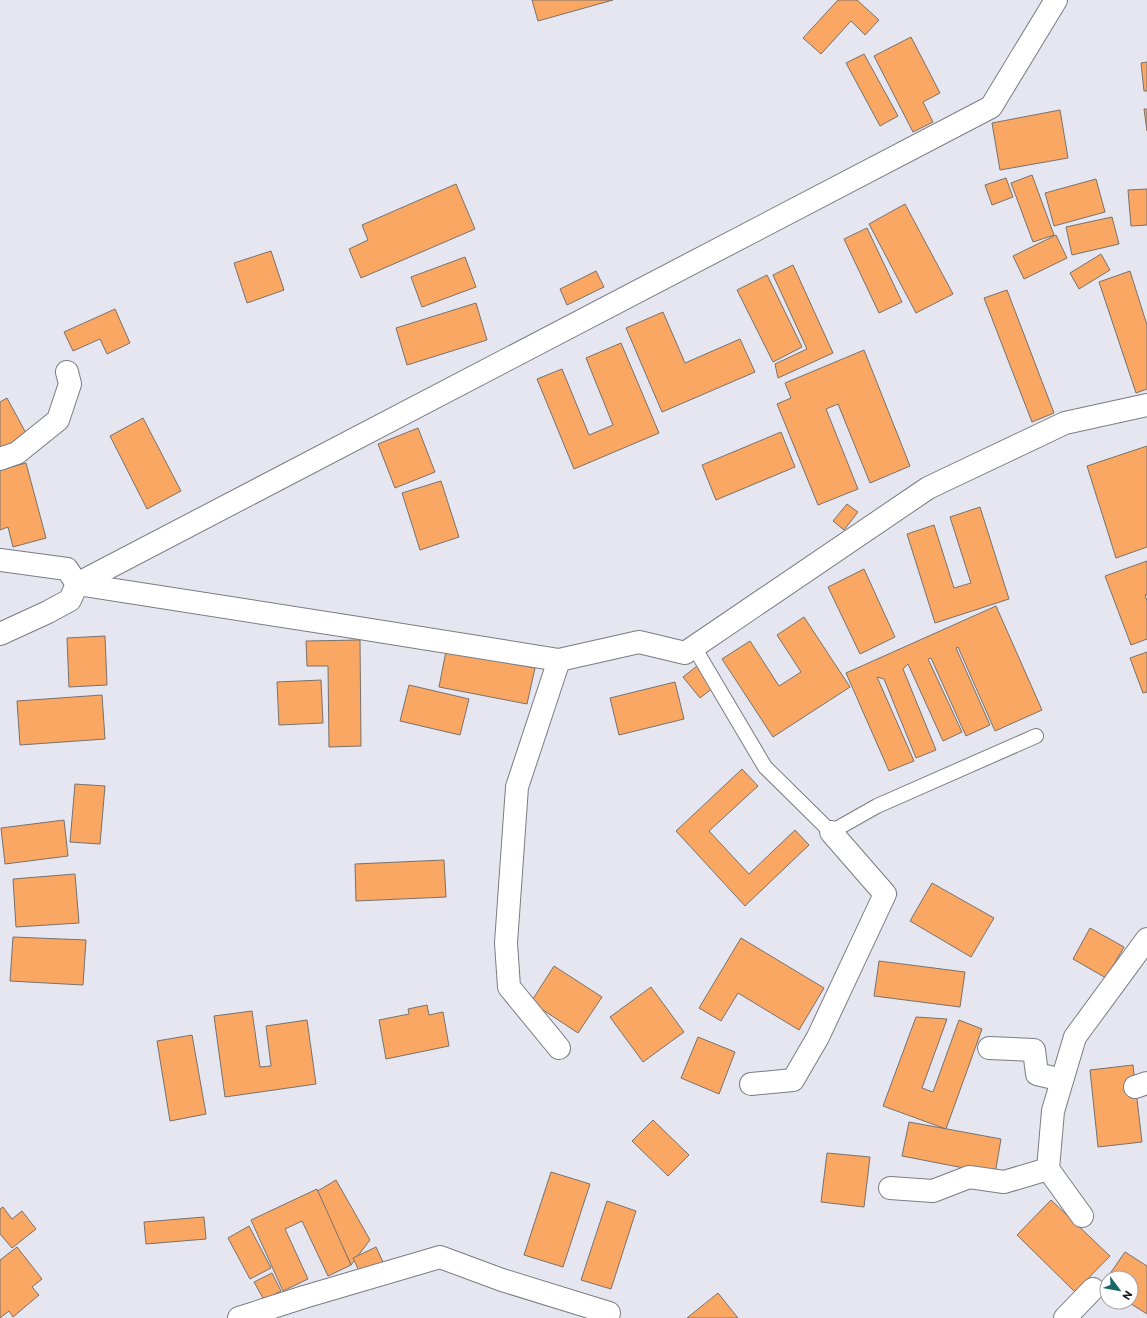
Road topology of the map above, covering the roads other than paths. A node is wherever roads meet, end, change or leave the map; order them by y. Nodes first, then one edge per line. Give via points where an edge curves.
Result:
1 (1056, 0) edge
2 (67, 372) dead end
3 (1147, 405) edge
4 (0, 458) edge
5 (0, 560) edge
6 (76, 584) junction
7 (0, 634) edge
8 (694, 647) junction
9 (559, 660) junction
10 (1036, 736) dead end
11 (831, 832) junction
12 (1147, 939) edge
13 (559, 1048) dead end
14 (989, 1048) dead end
15 (1062, 1080) junction
16 (751, 1084) dead end
17 (1048, 1169) junction
18 (890, 1188) dead end
19 (1082, 1216) dead end
20 (1093, 1290) dead end
21 (609, 1313) dead end
22 (239, 1318) edge
23 (1065, 1318) edge

1 - 6 street via 990,107
2 - 4 street via 70,384 58,420 17,453
3 - 8 street via 1065,423 928,488
5 - 6 street via 67,570
6 - 7 street via 70,600
6 - 9 street
8 - 9 street via 685,653 639,642
8 - 11 lane via 765,767
9 - 13 street via 517,787 506,943 508,987
10 - 11 lane via 877,806
11 - 16 street via 886,894 818,1037 793,1080
12 - 15 street via 1075,1037
14 - 15 street via 1034,1050 1037,1074
15 - 17 street via 1053,1111
17 - 18 street via 1004,1182 969,1177 933,1191
17 - 19 street
20 - 23 street
21 - 22 street via 502,1280 440,1257

